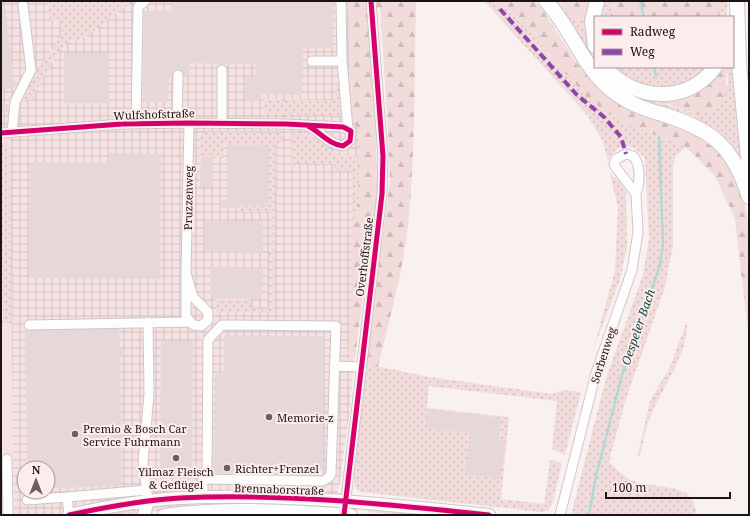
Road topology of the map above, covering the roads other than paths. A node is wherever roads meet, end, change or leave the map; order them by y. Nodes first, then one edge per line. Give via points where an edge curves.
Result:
1 (145, 1) edge
2 (341, 1) edge
3 (371, 1) edge
4 (546, 1) edge
5 (597, 1) edge
6 (732, 1) edge
7 (736, 1) edge
8 (23, 5) dead end
9 (730, 16) edge
10 (594, 38) edge
11 (312, 61) dead end
12 (342, 61) junction
13 (606, 68) edge
14 (714, 68) edge
15 (222, 70) dead end
16 (178, 75) dead end
17 (177, 123) junction
18 (189, 123) junction
19 (222, 123) junction
20 (136, 124) junction
21 (308, 126) junction
22 (348, 129) junction
23 (12, 132) junction
24 (1, 133) edge
25 (749, 167) edge
26 (636, 194) dead end
27 (749, 197) edge
28 (186, 274) junction
29 (148, 322) junction
30 (189, 322) junction
31 (28, 324) dead end
32 (200, 326) junction
33 (208, 340) junction
34 (334, 366) junction
35 (360, 367) junction
36 (7, 459) dead end
37 (203, 479) junction
38 (147, 496) junction
39 (67, 497) junction
40 (56, 498) edge
41 (203, 498) junction
42 (345, 501) junction
43 (202, 511) junction
44 (253, 513) edge
45 (8, 515) edge
46 (69, 515) edge
47 (144, 515) edge
48 (164, 515) edge
49 (346, 515) edge
50 (489, 515) edge
51 (560, 515) edge

1 - 20 street via 138,7
2 - 12 street
3 - 35 street, Overhoffstraße via 383,170 380,218
4 - 27 highway via 564,24 586,62 604,83 634,104 683,121 711,135 736,164
5 - 10 highway via 592,21
6 - 9 highway
7 - 25 highway
8 - 23 street via 31,70 15,102
11 - 12 street
12 - 22 street
13 - 14 highway via 617,79 635,90 664,94 698,84
15 - 19 street
16 - 17 street
17 - 18 street, Wulfshofstraße
17 - 20 street, Wulfshofstraße
18 - 19 street, Wulfshofstraße
18 - 28 street, Pruzzenweg
19 - 21 street, Wulfshofstraße
20 - 23 street, Wulfshofstraße
21 - 22 street, Wulfshofstraße via 336,126
21 - 22 street via 333,144 340,146 350,141 352,135
23 - 24 street, Wulfshofstraße
26 - 51 street, Sorbenweg via 638,232 632,270 596,372
28 - 30 street, Pruzzenweg via 185,306
28 - 32 street, Pruzzenweg via 193,297 208,312 208,320
29 - 30 street
29 - 31 street
29 - 38 street via 150,394 142,463
30 - 32 street
32 - 33 street
33 - 34 street via 222,326 336,326
33 - 37 street via 207,472
34 - 35 street
34 - 37 street via 331,474 328,478 323,481
35 - 42 street, Overhoffstraße
36 - 45 street
37 - 41 street
38 - 39 street
38 - 41 main road, Brennaborstraße
38 - 46 main road, Brennaborstraße
38 - 47 main road
39 - 40 street
39 - 46 street
41 - 42 main road, Brennaborstraße via 305,498
41 - 43 main road
42 - 49 street, Overhoffstraße
42 - 50 main road, Brennaborstraße
43 - 44 main road, Brennaborstraße
43 - 48 main road, Brennaborstraße
44 - 49 main road, Brennaborstraße via 305,511

